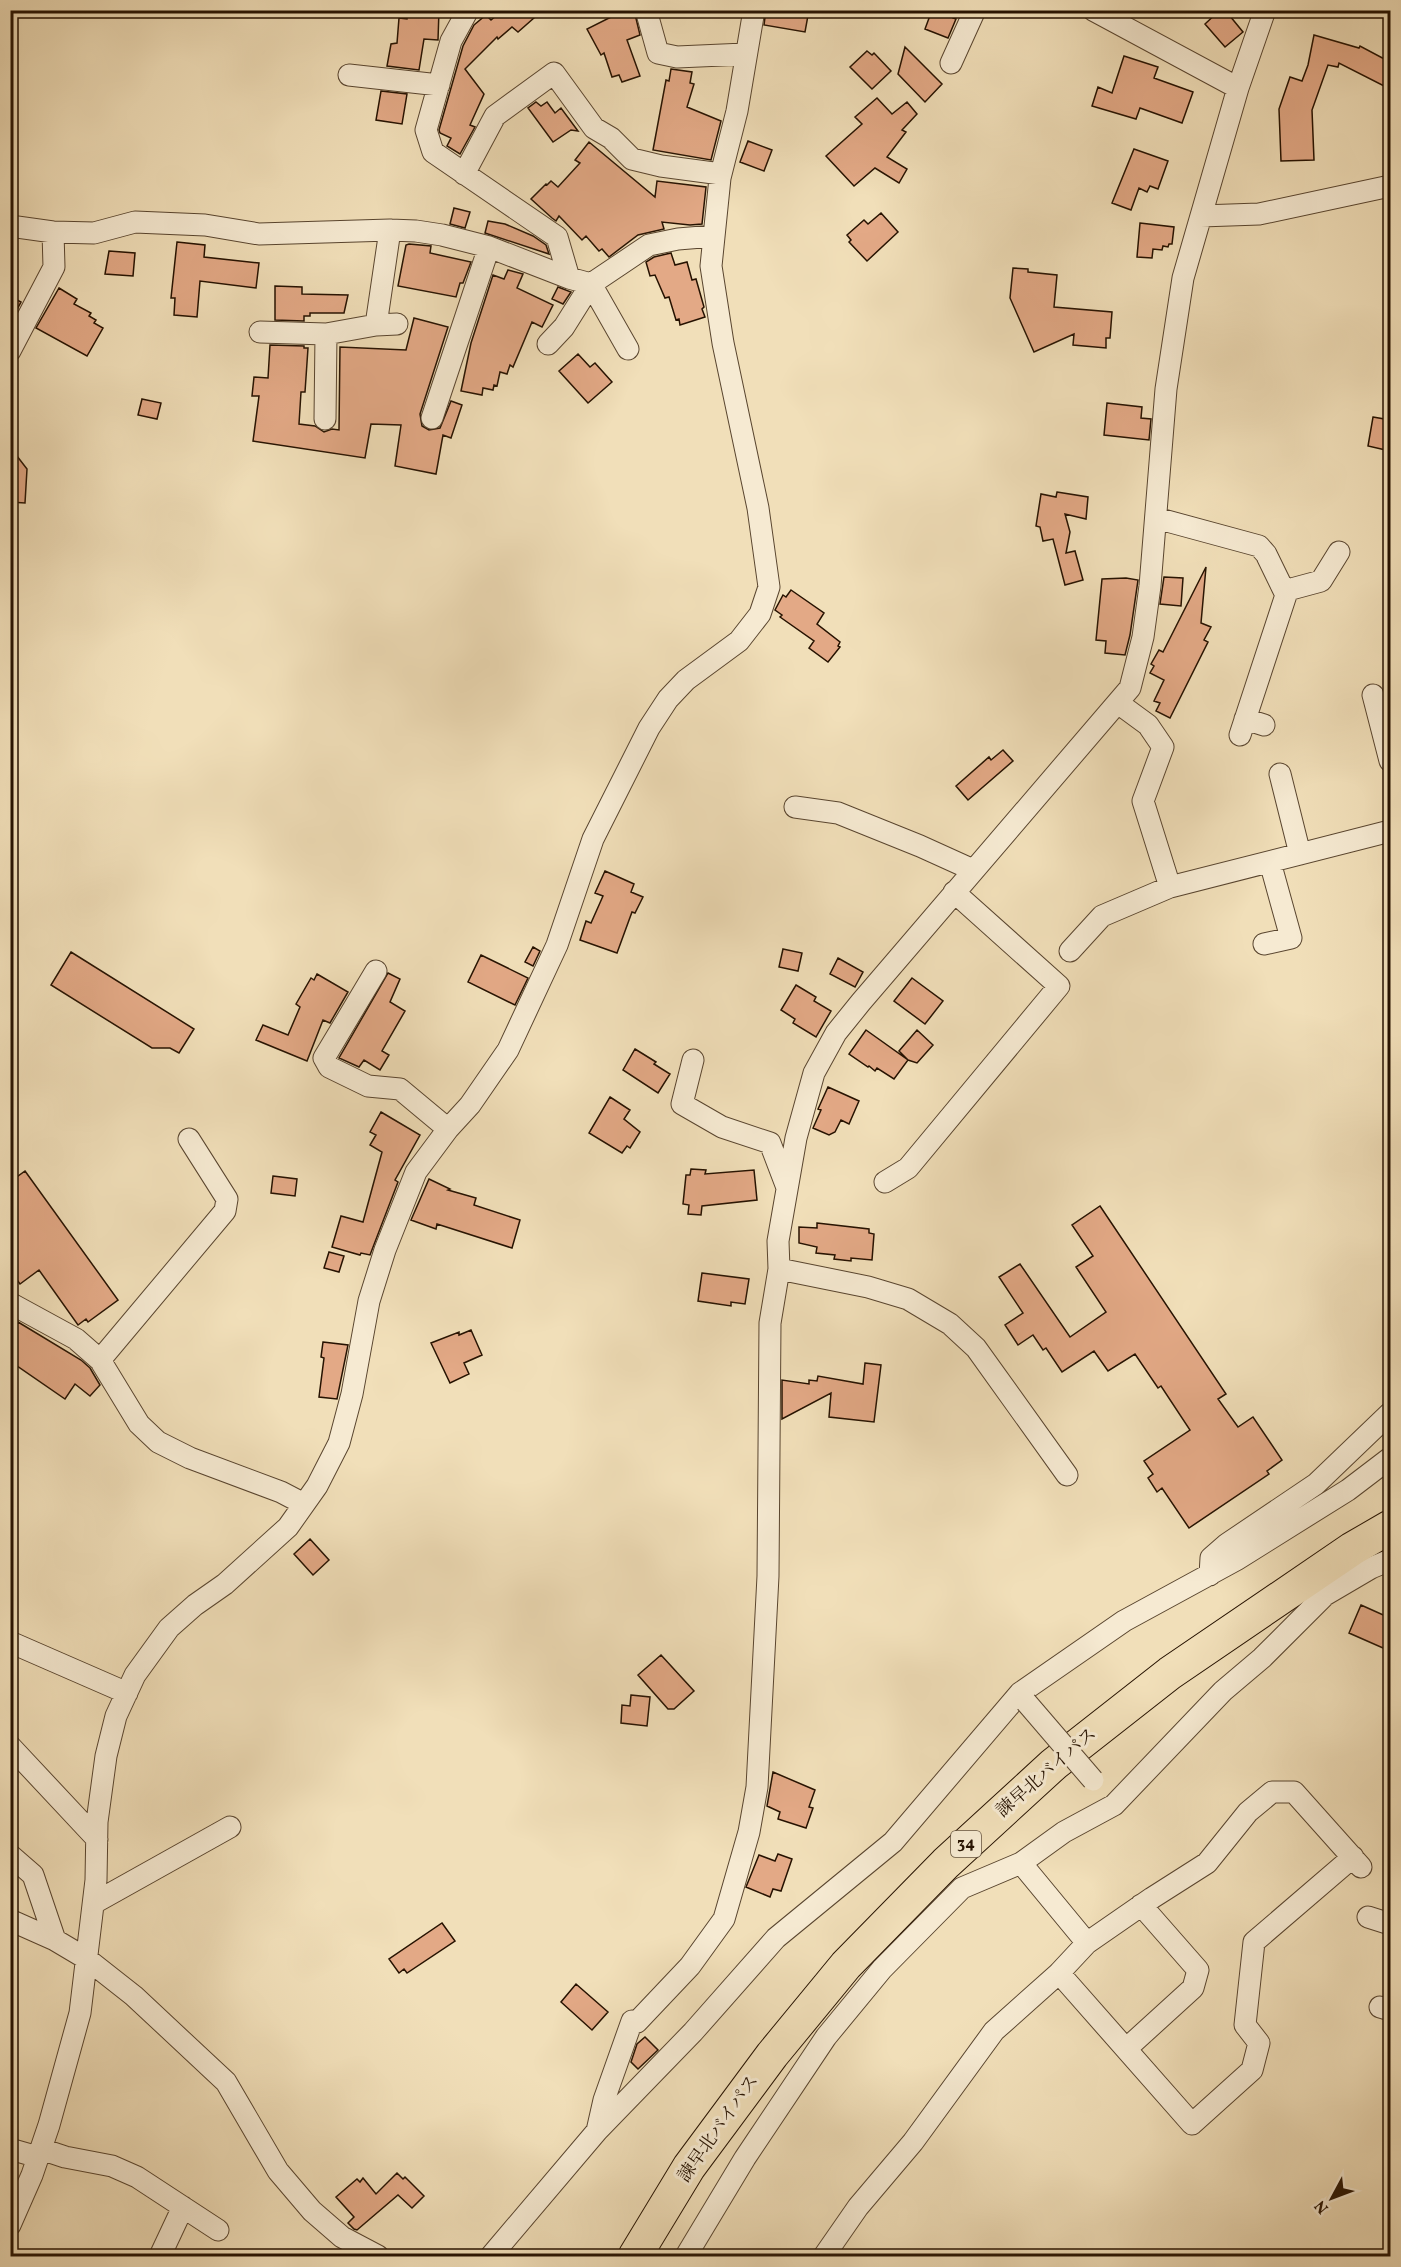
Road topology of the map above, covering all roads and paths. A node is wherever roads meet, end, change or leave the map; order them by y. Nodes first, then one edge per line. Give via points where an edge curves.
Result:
1 (468, 10) edge
2 (646, 10) edge
3 (754, 10) edge
4 (975, 10) edge
5 (1093, 10) edge
6 (1265, 10) edge
7 (745, 54) junction
8 (951, 63) dead end
9 (350, 75) dead end
10 (439, 85) junction
11 (1238, 88) junction
12 (464, 174) junction
13 (721, 174) junction
14 (1390, 186) edge
15 (1201, 216) junction
16 (10, 226) edge
17 (390, 230) junction
18 (53, 232) junction
19 (714, 236) junction
20 (489, 247) junction
21 (569, 278) junction
22 (591, 284) junction
23 (397, 324) dead end
24 (376, 325) junction
25 (260, 332) dead end
26 (326, 334) junction
27 (548, 344) dead end
28 (628, 349) dead end
29 (10, 351) edge
30 (432, 418) dead end
31 (325, 419) dead end
32 (1156, 518) junction
33 (1339, 552) dead end
34 (1284, 591) junction
35 (1373, 695) dead end
36 (1118, 703) junction
37 (1250, 726) dead end
38 (1390, 761) edge
39 (1280, 774) dead end
40 (795, 807) dead end
41 (1390, 831) edge
42 (1300, 854) junction
43 (1270, 862) junction
44 (973, 870) junction
45 (1170, 887) junction
46 (954, 892) junction
47 (1264, 944) dead end
48 (1070, 951) dead end
49 (376, 971) dead end
50 (693, 1060) dead end
51 (448, 1129) junction
52 (189, 1139) dead end
53 (885, 1182) dead end
54 (786, 1185) junction
55 (779, 1269) junction
56 (10, 1303) edge
57 (100, 1360) junction
58 (1390, 1413) edge
59 (1390, 1458) edge
60 (1067, 1475) dead end
61 (304, 1504) junction
62 (1390, 1527) edge
63 (1390, 1560) edge
64 (1210, 1575) junction
65 (10, 1642) edge
66 (127, 1693) junction
67 (1023, 1698) junction
68 (10, 1746) edge
69 (1114, 1805) junction
70 (230, 1827) dead end
71 (97, 1839) junction
72 (10, 1855) edge
73 (1021, 1863) junction
74 (94, 1903) junction
75 (1141, 1905) junction
76 (1368, 1917) dead end
77 (10, 1920) edge
78 (1390, 1924) edge
79 (55, 1940) junction
80 (1087, 1943) junction
81 (87, 1959) junction
82 (1059, 1973) junction
83 (1126, 2049) junction
84 (597, 2131) junction
85 (10, 2149) edge
86 (40, 2153) junction
87 (183, 2206) junction
88 (10, 2225) edge
89 (219, 2230) dead end
90 (160, 2256) edge
91 (378, 2256) edge
92 (491, 2256) edge
93 (635, 2256) edge
94 (686, 2256) edge
95 (824, 2256) edge

1 - 10 street via 451,41
2 - 7 street via 658,52 677,57
3 - 7 street
4 - 8 street
5 - 11 street
6 - 11 street
7 - 13 street via 737,111
9 - 10 street
10 - 12 street via 426,130 433,152
11 - 15 street
12 - 13 street via 495,116 554,73 594,128 632,159
12 - 21 street via 557,237
13 - 19 street
14 - 15 street via 1259,214
15 - 32 street via 1183,278 1166,389
16 - 18 street
17 - 18 street via 259,234 205,225 135,222 94,232
17 - 20 street via 442,235
17 - 24 street
18 - 29 street via 54,267
19 - 22 street via 649,245
19 - 51 street via 714,291 758,508 770,588 760,614 739,641 686,680 649,728 593,839 557,945 508,1050 470,1105
20 - 21 street
20 - 30 street
21 - 22 street
22 - 27 street via 564,327
22 - 28 street
23 - 24 street
24 - 26 street
25 - 26 street
26 - 31 street
32 - 34 street via 1259,546
32 - 36 street via 1143,637 1130,688
33 - 34 street via 1321,581
34 - 37 street
35 - 38 street
36 - 44 street
36 - 45 street via 1148,725 1163,747 1143,801
39 - 42 street
40 - 44 street via 838,813
41 - 42 street
42 - 43 street
43 - 45 street
43 - 47 street via 1292,938
44 - 46 street
45 - 48 street via 1102,916
46 - 53 street via 1059,986 908,1168
46 - 54 street via 836,1033 814,1072
49 - 51 street via 324,1058 329,1067 368,1086 400,1089
50 - 54 street via 682,1104 722,1127 770,1143
51 - 61 street via 416,1172 400,1208 369,1301 339,1443 318,1486
52 - 57 street via 227,1199 225,1211
54 - 55 street via 778,1241
55 - 60 street via 908,1299 950,1324 976,1348
55 - 84 street via 770,1323 768,1576 756,1787 749,1832 724,1919 690,1966 637,2022 632,2021
56 - 57 street via 75,1339
57 - 61 street via 139,1424 158,1442
58 - 64 street via 1316,1484 1211,1558
59 - 64 street via 1348,1490
61 - 66 street via 288,1527 169,1629 135,1675
62 - 93 highway, 諫早北バイパス / 34 via 1170,1673 1054,1764 946,1863 846,1965 771,2055 689,2167
63 - 69 street via 1325,1595 1223,1691
64 - 67 street via 1124,1621
65 - 66 street
66 - 71 street via 116,1716 106,1756
67 - 69 street, bridge
67 - 84 street via 892,1842 776,1938 693,2032
68 - 71 street
69 - 73 street via 1064,1832
70 - 74 street
71 - 74 street
72 - 79 street via 33,1875
73 - 80 street
73 - 94 street via 962,1888 875,1977 826,2037 745,2158
74 - 81 street
75 - 80 street
75 - 83 street via 1198,1970 1193,1988
75 - 83 street via 1208,1863 1248,1812 1272,1792 1294,1792 1357,1862 1254,1942 1245,2025 1259,2043 1252,2070 1192,2124
76 - 78 street
77 - 79 street
79 - 81 street
80 - 82 street
81 - 86 street via 80,2013
81 - 91 street via 134,1996 226,2082 278,2171 312,2211 342,2237
82 - 83 street
82 - 95 street via 994,2031
84 - 92 street
85 - 86 street
86 - 87 street via 112,2166
86 - 88 street
87 - 89 street
87 - 90 street

